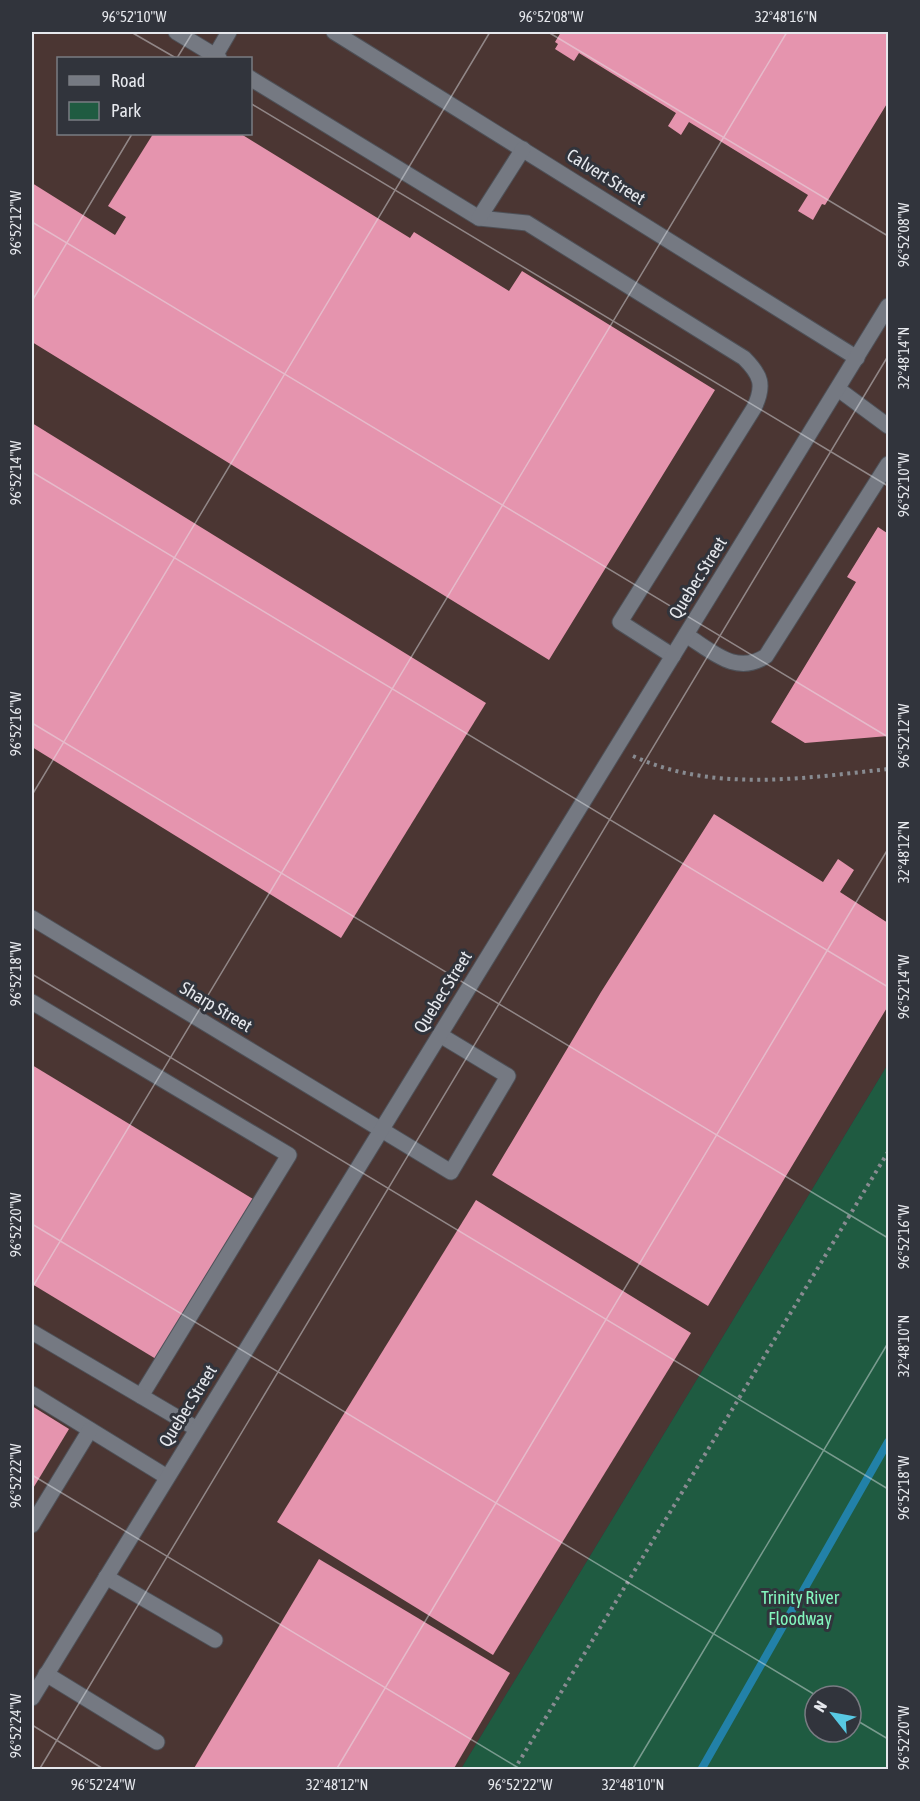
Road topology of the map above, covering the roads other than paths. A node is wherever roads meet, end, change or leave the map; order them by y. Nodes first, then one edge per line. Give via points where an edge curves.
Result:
1 (176, 32) edge
2 (229, 32) edge
3 (334, 32) edge
4 (217, 57) edge
5 (252, 79) edge
6 (523, 149) junction
7 (479, 218) junction
8 (886, 317) edge
9 (857, 358) junction
10 (838, 389) junction
11 (888, 426) edge
12 (888, 465) edge
13 (686, 635) junction
14 (673, 656) junction
15 (32, 918) edge
16 (32, 1002) edge
17 (440, 1035) junction
18 (381, 1130) junction
19 (32, 1332) edge
20 (32, 1394) edge
21 (141, 1396) junction
22 (197, 1429) junction
23 (90, 1431) junction
24 (167, 1477) junction
25 (32, 1525) edge
26 (106, 1577) junction
27 (215, 1640) dead end
28 (46, 1674) junction
29 (32, 1698) edge
30 (157, 1742) dead end

1 - 4 street
2 - 4 street
3 - 6 street, Calvert Street
5 - 7 street
6 - 7 street
6 - 9 street, Calvert Street
7 - 14 street via 526,223 744,358 758,372 761,393 754,408 620,622
8 - 9 street, Quebec Street
9 - 10 street, Quebec Street
10 - 11 street
10 - 13 street, Quebec Street
12 - 13 street via 766,656 752,665 739,664
13 - 14 street, Quebec Street
14 - 17 street, Quebec Street
15 - 18 street, Sharp Street
16 - 21 street via 289,1155
17 - 18 street, Quebec Street
17 - 18 street, Sharp Street via 508,1076 451,1172
18 - 22 street, Quebec Street
19 - 21 street
20 - 23 street
21 - 22 street
22 - 24 street, Quebec Street
23 - 24 street
23 - 25 street
24 - 26 street, Quebec Street
26 - 27 street
26 - 28 street, Quebec Street
28 - 29 street, Quebec Street
28 - 30 street

